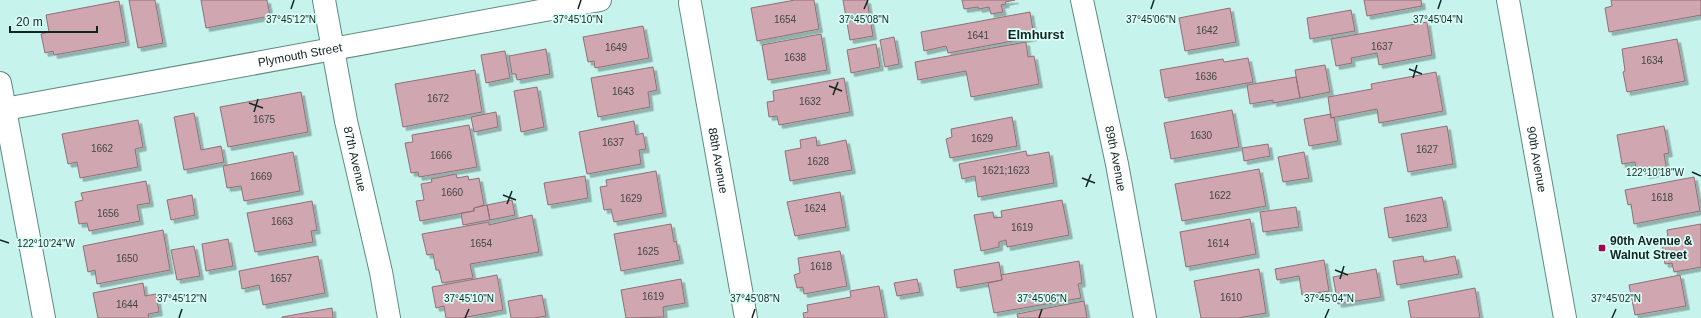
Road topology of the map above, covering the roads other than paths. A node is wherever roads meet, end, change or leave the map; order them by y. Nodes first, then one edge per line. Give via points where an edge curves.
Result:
1 (324, 0) edge
2 (600, 0) edge
3 (1082, 0) edge
4 (1508, 0) edge
5 (688, 1) edge
6 (332, 49) junction
7 (0, 83) edge
8 (2, 110) edge
9 (44, 318) edge
10 (390, 318) edge
11 (746, 318) edge
12 (1145, 318) edge
13 (1565, 318) edge

1 - 6 street, 87th Avenue
2 - 6 street, Plymouth Street
3 - 12 street, 89th Avenue via 1117,164
4 - 13 street, 90th Avenue
5 - 11 street, 88th Avenue
6 - 8 street, Plymouth Street
6 - 10 street, 87th Avenue
7 - 8 street
8 - 9 street

